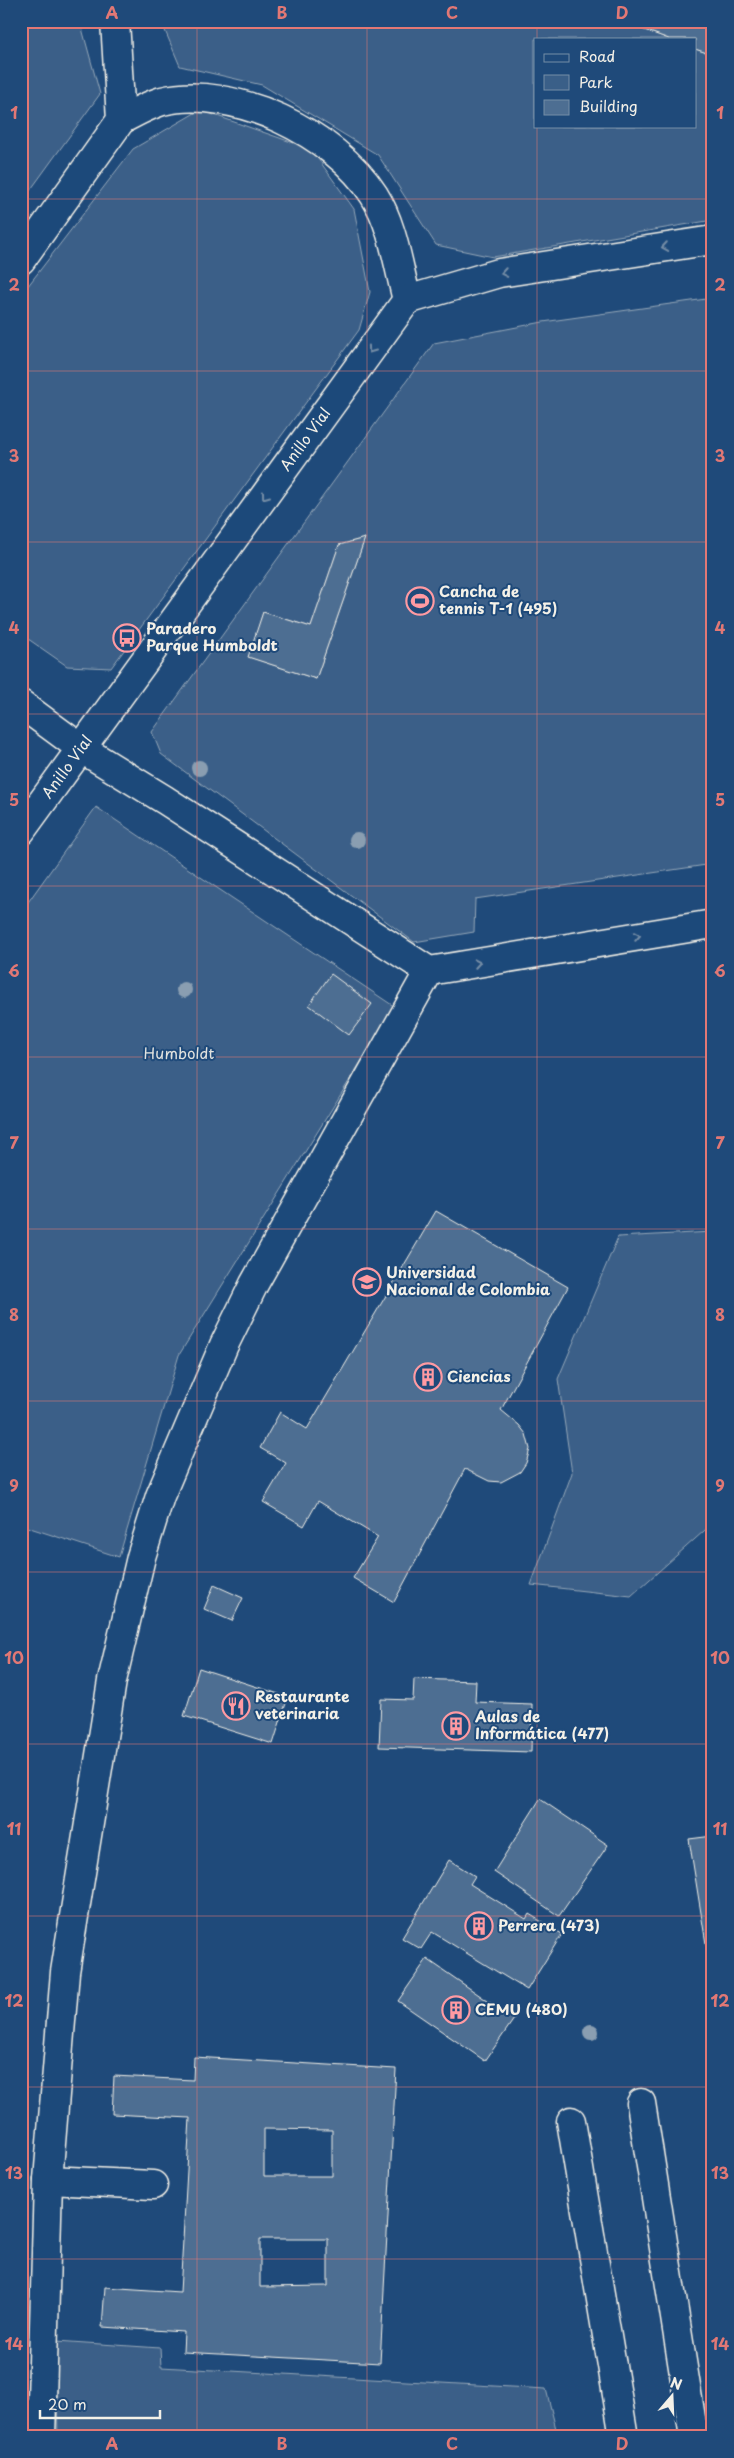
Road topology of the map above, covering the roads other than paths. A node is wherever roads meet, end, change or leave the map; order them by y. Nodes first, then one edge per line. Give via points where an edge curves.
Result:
1 (115, 21) edge
2 (120, 120) junction
3 (713, 240) edge
4 (21, 260) edge
5 (407, 300) junction
6 (21, 704) edge
7 (82, 749) junction
8 (21, 831) edge
9 (713, 924) edge
10 (429, 971) junction
11 (641, 2102) dead end
12 (571, 2121) dead end
13 (48, 2180) junction
14 (153, 2185) dead end
15 (41, 2437) edge
16 (624, 2437) edge
17 (694, 2437) edge

1 - 2 street
2 - 4 street
2 - 5 street via 162,101 192,98 246,105 274,115 302,131 350,167 373,194 385,216
3 -> 5 street via 499,273
5 -> 7 street, Anillo Vial
6 - 7 street
7 - 8 street, Anillo Vial
7 - 10 street
10 -> 9 street
10 - 13 street via 254,1284 194,1413 160,1496 112,1681 97,1763 65,1972
11 - 17 street
12 - 16 street
13 - 14 street
13 - 15 street

